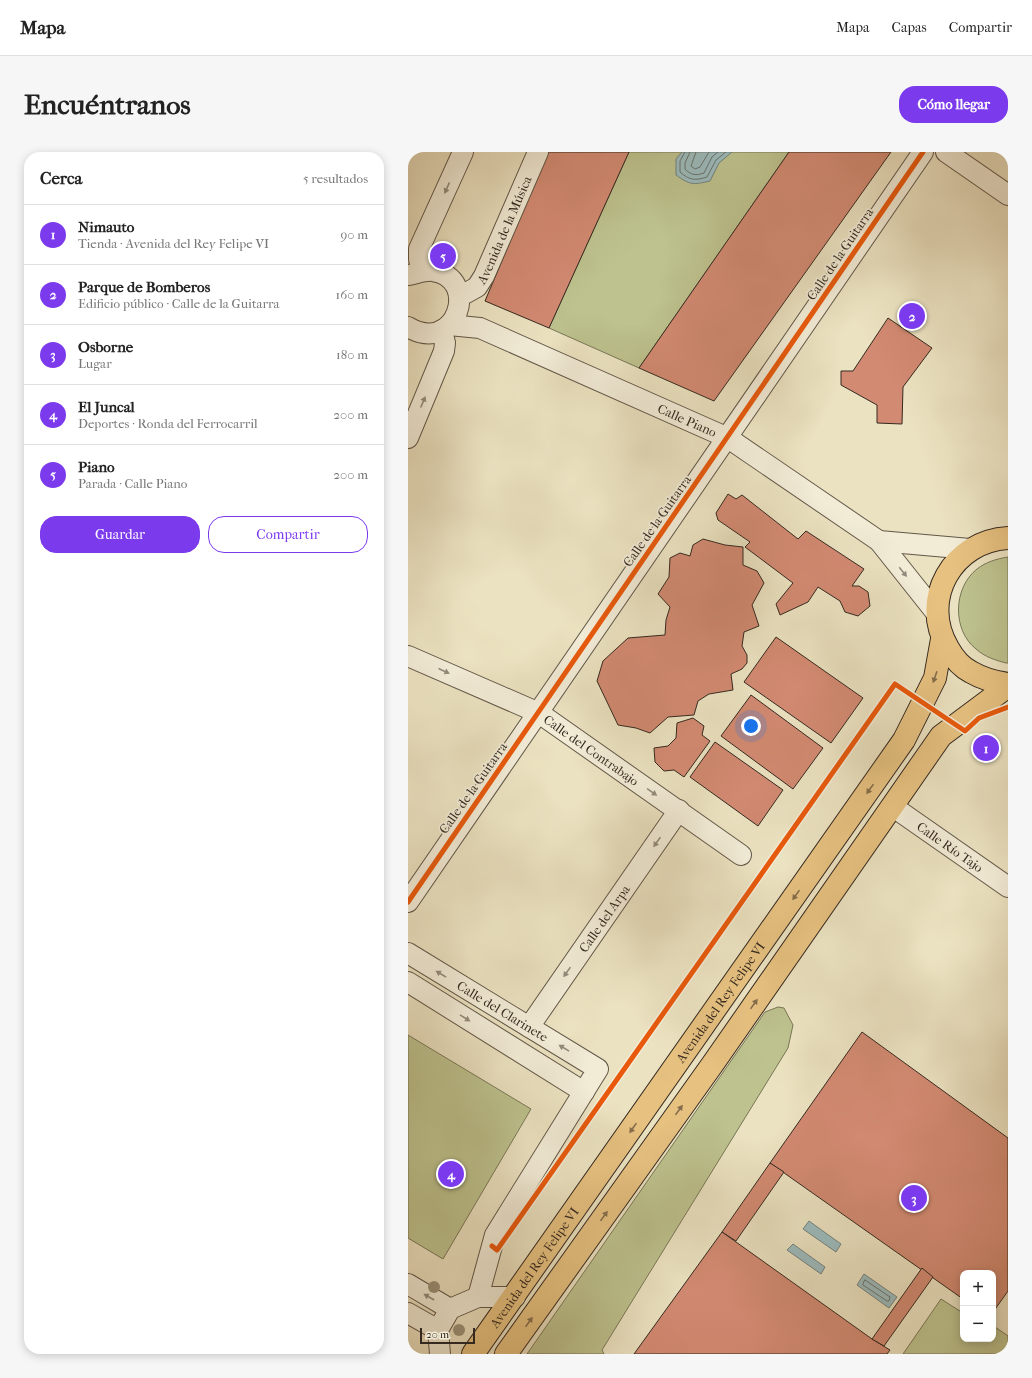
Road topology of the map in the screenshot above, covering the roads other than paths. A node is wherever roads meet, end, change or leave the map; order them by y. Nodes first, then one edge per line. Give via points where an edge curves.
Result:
1 (463, 152) edge
2 (538, 152) edge
3 (923, 152) edge
4 (946, 152) edge
5 (1008, 195) edge
6 (413, 274) edge
7 (459, 301) junction
8 (408, 327) edge
9 (446, 328) junction
10 (480, 328) junction
11 (408, 438) edge
12 (728, 438) junction
13 (1008, 538) edge
14 (879, 542) junction
15 (970, 549) junction
16 (937, 614) junction
17 (942, 638) junction
18 (408, 656) edge
19 (1008, 685) edge
20 (539, 713) junction
21 (892, 806) junction
22 (679, 810) junction
23 (741, 855) dead end
24 (1008, 887) edge
25 (408, 902) edge
26 (408, 953) edge
27 (408, 982) edge
28 (529, 1027) junction
29 (584, 1092) junction
30 (408, 1284) edge
31 (478, 1297) junction
32 (515, 1297) junction
33 (450, 1309) junction
34 (408, 1313) edge
35 (438, 1330) junction
36 (440, 1354) edge
37 (473, 1354) edge
38 (506, 1354) edge

1 -> 6 street via 419,249 419,259
2 - 7 street, Avenida de la Música via 484,276 477,287
3 - 12 street, Calle de la Guitarra
4 - 5 street
6 - 7 street, Calle Piano via 433,271 443,274 457,290
7 - 9 street via 454,320
7 - 10 street, Calle Piano via 467,317
8 - 9 street, Calle Piano via 428,334
9 - 10 street, Calle Piano
11 -> 9 street via 444,351
10 - 12 street, Calle Piano
12 - 14 street, Calle Piano
12 - 20 street, Calle de la Guitarra
13 - 15 main road via 994,539
14 - 15 street
14 -> 16 street
15 - 16 main road via 952,566 940,589
16 - 17 main road
17 - 19 main road via 953,657 969,671 989,681
17 -> 32 main road, Avenida del Rey Felipe VI via 935,678 904,740
18 -> 20 street, Calle del Contrabajo
19 - 21 main road, Avenida del Rey Felipe VI via 941,736
20 -> 22 street, Calle del Contrabajo
20 - 25 street, Calle de la Guitarra
21 - 24 street, Calle Río Tajo
38 -> 21 main road, Avenida del Rey Felipe VI
22 - 23 street, Calle del Contrabajo
22 -> 28 street, Calle del Arpa
28 -> 26 street, Calle del Clarinete
27 -> 29 street, Calle del Clarinete
29 -> 28 street, Calle del Clarinete via 598,1069
29 - 31 street via 495,1235
33 -> 30 street
31 - 32 street
31 - 33 street
32 - 37 main road, Avenida del Rey Felipe VI
33 - 35 street
34 - 35 street
35 - 36 street

